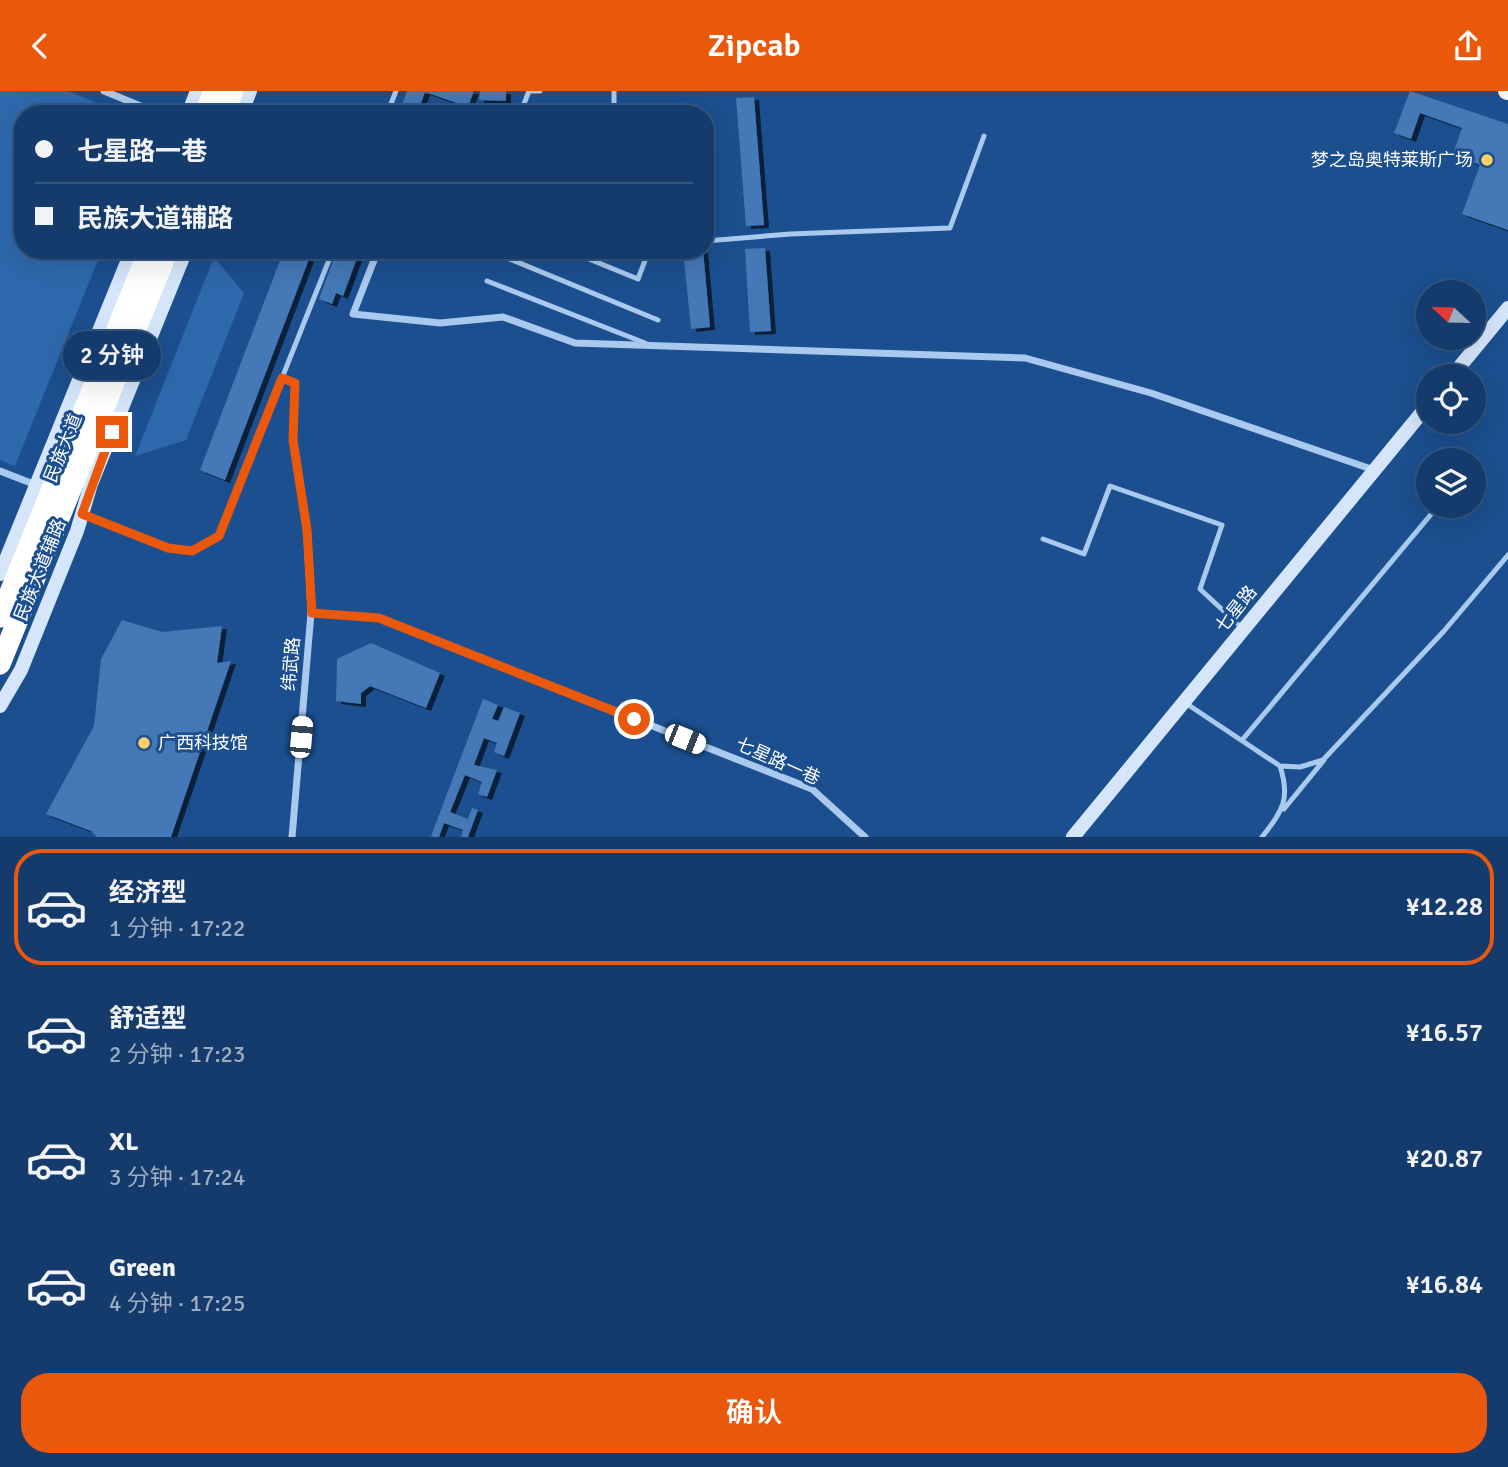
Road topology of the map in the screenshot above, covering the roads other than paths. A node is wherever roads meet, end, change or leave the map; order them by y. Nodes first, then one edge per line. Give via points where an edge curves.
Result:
1 (104, 91) edge
2 (540, 91) edge
3 (138, 105) edge
4 (524, 105) edge
5 (984, 136) dead end
6 (714, 240) edge
7 (128, 259) edge
8 (145, 259) edge
9 (164, 259) edge
10 (182, 259) edge
11 (329, 259) edge
12 (374, 259) edge
13 (510, 259) edge
14 (589, 259) edge
15 (646, 259) edge
16 (487, 281) dead end
17 (1508, 308) edge
18 (658, 320) dead end
19 (652, 346) junction
20 (1462, 364) edge
21 (282, 378) junction
22 (1416, 419) edge
23 (1374, 470) junction
24 (0, 471) edge
25 (36, 485) junction
26 (82, 514) junction
27 (1428, 518) edge
28 (1043, 539) dead end
29 (30, 543) junction
30 (1508, 555) edge
31 (1, 571) edge
32 (312, 613) junction
33 (0, 617) edge
34 (1244, 629) junction
35 (0, 664) edge
36 (1184, 702) junction
37 (0, 706) edge
38 (1242, 739) junction
39 (1332, 751) junction
40 (1280, 767) junction
41 (1284, 809) junction
42 (292, 837) edge
43 (865, 837) edge
44 (1073, 837) edge
45 (1262, 837) edge

1 - 3 street
2 - 4 lane via 529,91
5 - 6 lane via 950,228
7 - 25 street, 民族大道辅路
8 - 29 highway, 民族大道
9 - 35 highway, 民族大道
10 - 26 street, 民族大道辅路
11 - 21 lane
12 - 19 street via 353,314 440,323 503,317 575,343
13 - 18 lane
14 - 15 lane via 638,279
16 - 19 lane
17 - 20 street
19 - 23 street via 1025,358 1151,393
21 - 26 lane via 219,536 192,551 168,548
21 - 32 street, 纬武路 via 295,383 293,440 307,530
22 - 23 street, 七星路
23 - 34 street, 七星路
24 - 25 street
25 - 31 street, 民族大道辅路
26 - 37 street, 民族大道辅路 via 20,670
27 - 38 lane
28 - 34 lane via 1084,554 1110,486 1222,525 1200,589
29 - 31 highway
29 - 33 highway, 民族大道
30 - 39 lane
32 - 42 street, 纬武路
32 - 43 street, 七星路一巷 via 379,618 812,789
34 - 36 street, 七星路
36 - 38 lane
36 - 44 street, 七星路
38 - 40 lane
39 - 40 lane via 1323,760
39 - 41 lane
40 - 41 lane via 1285,782
41 - 45 lane

